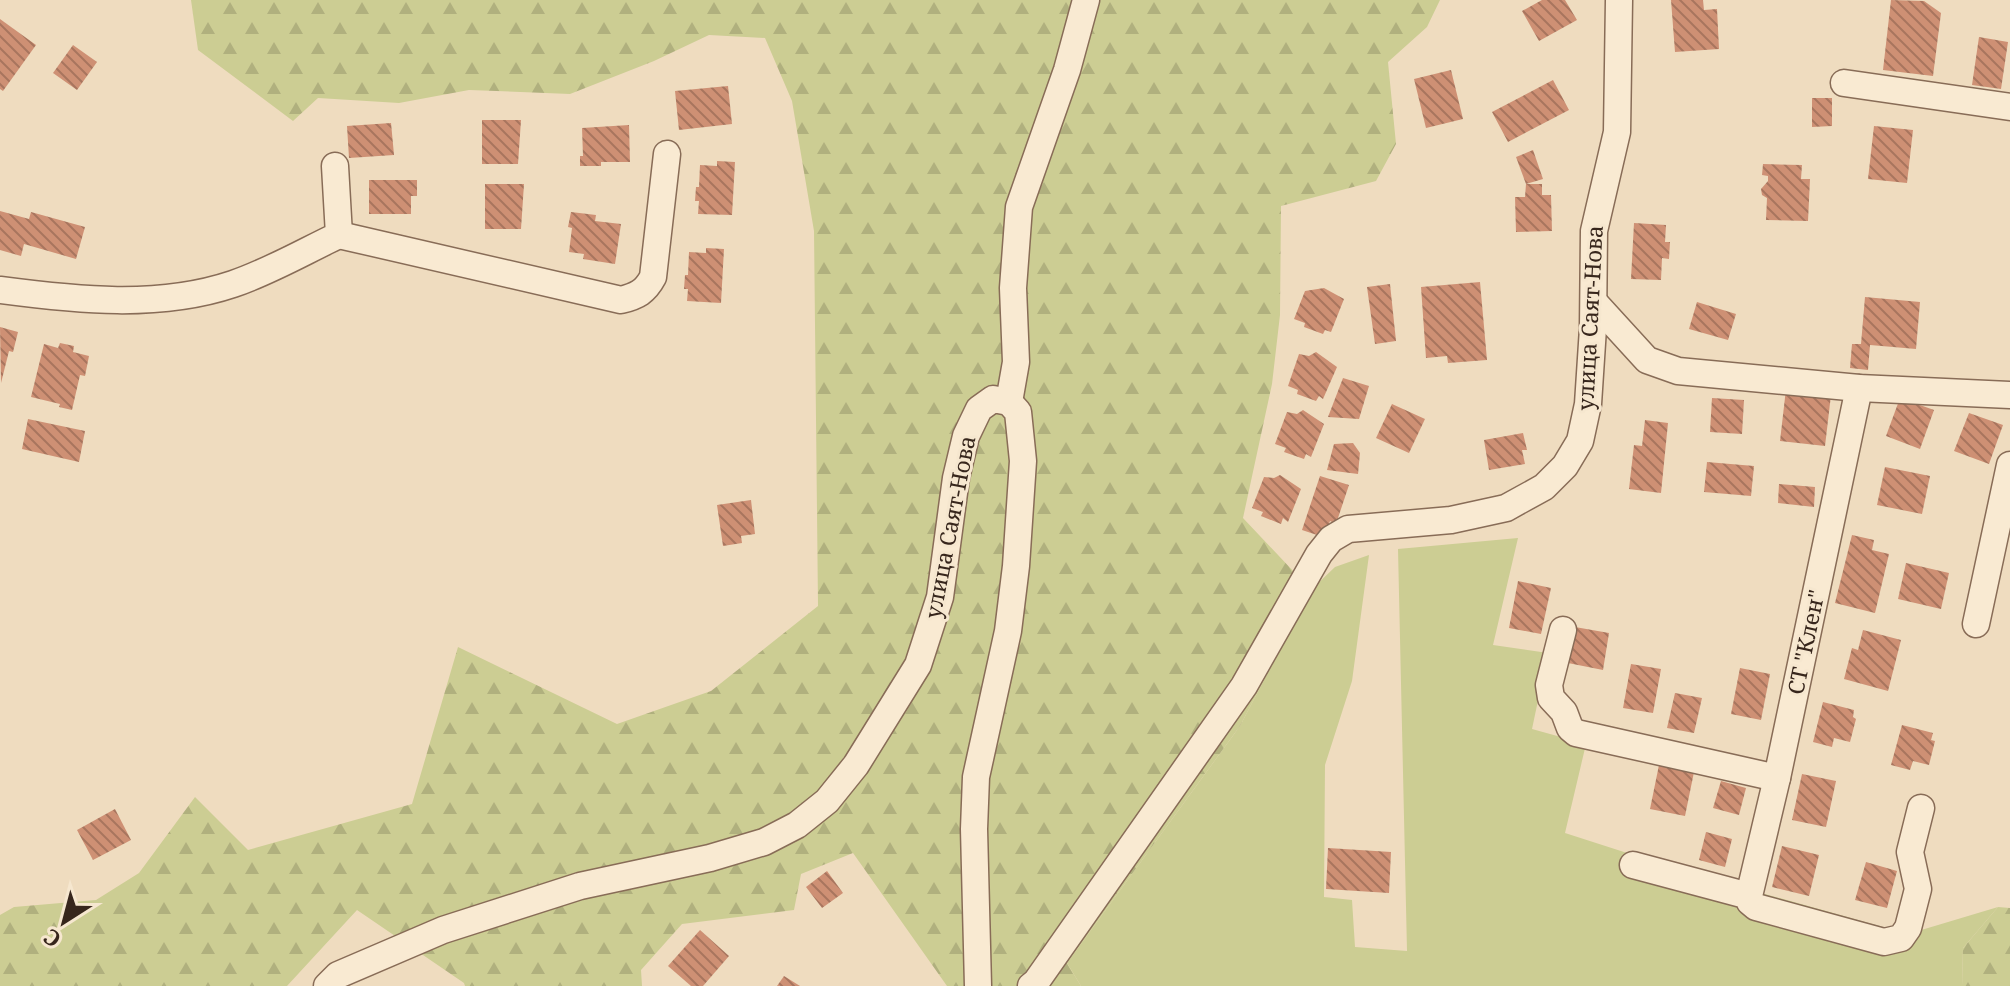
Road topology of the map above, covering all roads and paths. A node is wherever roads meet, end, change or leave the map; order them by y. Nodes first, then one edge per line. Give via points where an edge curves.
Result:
1 (1086, 0) edge
2 (1619, 0) edge
3 (1844, 83) dead end
4 (2010, 107) edge
5 (667, 154) dead end
6 (335, 166) dead end
7 (339, 235) junction
8 (0, 290) edge
9 (1594, 302) junction
10 (1859, 388) junction
11 (2010, 395) edge
12 (1009, 402) junction
13 (2010, 465) edge
14 (1976, 624) dead end
15 (1563, 630) dead end
16 (1777, 778) junction
17 (1921, 808) dead end
18 (1633, 865) dead end
19 (1749, 896) junction
20 (327, 986) edge
21 (978, 986) edge
22 (1031, 986) edge

1 - 12 street via 1019,207 1013,288 1016,362
2 - 9 street, улица Саят-Нова via 1617,132 1597,213
3 - 4 street
5 - 7 street via 653,277 647,289 621,300
6 - 7 street
7 - 8 street via 233,284 164,299
9 - 10 street via 1647,360 1661,366
9 - 22 street, улица Саят-Нова via 1588,404 1580,441 1565,466 1544,487 1506,508 1451,520 1348,529 1331,539 1206,743
10 - 11 street
10 - 16 street, СТ "Клен"
12 - 20 street, улица Саят-Нова via 993,399 979,409 966,436 940,597 918,665 856,765 827,801 764,842 580,886 443,930 338,975
12 - 21 street via 1018,412 1023,461 1008,631 976,777
13 - 14 street
15 - 16 street via 1549,685 1551,698 1576,733
16 - 19 street, СТ "Клен"
17 - 19 street via 1910,852 1918,889 1901,938 1884,942 1756,907
18 - 19 street

